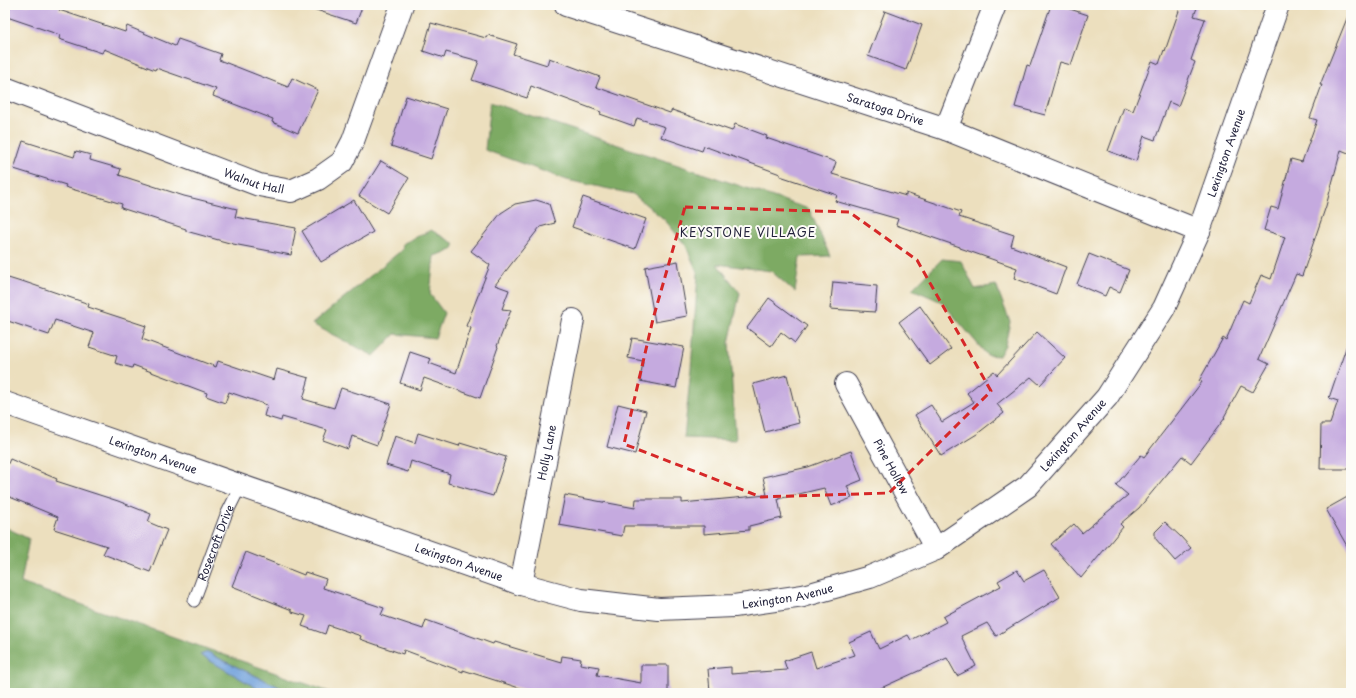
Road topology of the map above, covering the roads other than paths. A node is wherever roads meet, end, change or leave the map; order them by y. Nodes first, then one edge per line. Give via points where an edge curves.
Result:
1 (402, 5) edge
2 (566, 5) edge
3 (995, 5) edge
4 (1278, 5) edge
5 (5, 88) edge
6 (946, 129) junction
7 (1199, 231) junction
8 (573, 320) dead end
9 (846, 384) dead end
10 (5, 403) edge
11 (241, 485) junction
12 (936, 549) junction
13 (521, 584) junction
14 (194, 602) dead end

1 - 5 street, Walnut Hall via 353,142 342,162 318,179 291,191 259,185
2 - 6 street, Saratoga Drive
3 - 6 street
4 - 7 street, Lexington Avenue
6 - 7 street, Saratoga Drive
7 - 12 street, Lexington Avenue via 1164,308 1107,397 1028,486
8 - 13 street, Holly Lane
9 - 12 street, Pine Hollow
10 - 11 street, Lexington Avenue
11 - 13 street, Lexington Avenue
11 - 14 lane, Rosecroft Drive via 226,515
12 - 13 street, Lexington Avenue via 870,577 803,596 734,606 659,609 581,600

